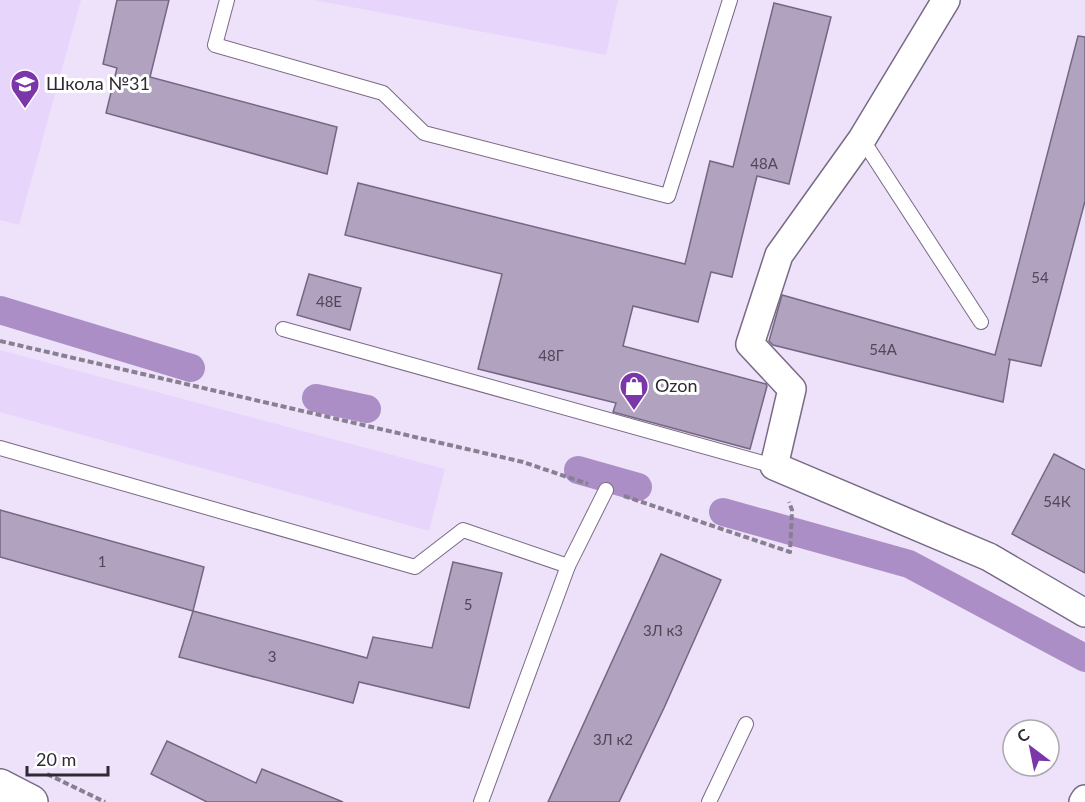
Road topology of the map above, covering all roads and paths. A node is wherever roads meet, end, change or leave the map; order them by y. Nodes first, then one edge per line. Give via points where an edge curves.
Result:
1 (227, 0) edge
2 (730, 0) edge
3 (946, 0) edge
4 (862, 138) junction
5 (981, 322) dead end
6 (283, 329) dead end
7 (0, 341) edge
8 (0, 448) edge
9 (774, 466) junction
10 (606, 490) junction
11 (792, 510) dead end
12 (568, 566) junction
13 (1085, 613) edge
14 (746, 724) dead end
15 (38, 770) dead end
16 (0, 786) edge
17 (31, 802) edge
18 (105, 802) edge
19 (481, 802) edge
20 (709, 802) edge

1 - 2 lane via 215,45 383,93 424,133 668,196
3 - 4 street
4 - 5 lane
4 - 9 street via 779,255 750,344 792,389
6 - 9 lane
7 - 10 path via 523,462
8 - 12 lane via 415,567 463,530
9 - 13 street via 989,557
10 - 11 path via 790,552
10 - 12 lane
12 - 19 lane
14 - 20 lane
15 - 18 path
16 - 17 main road

